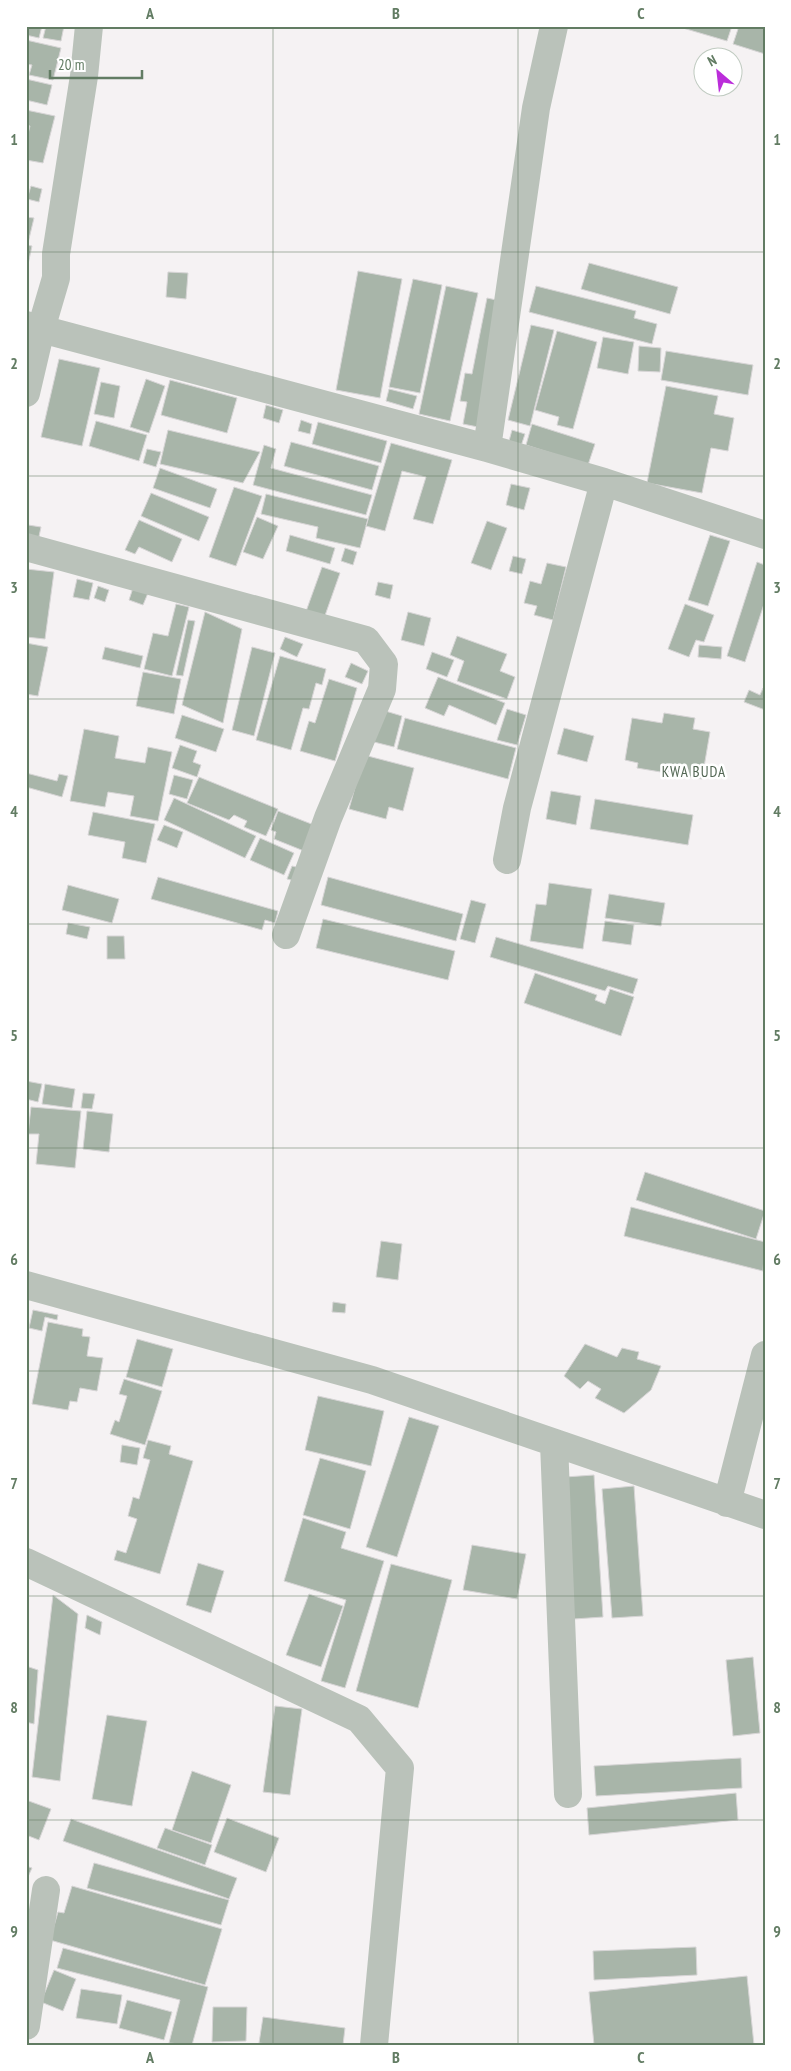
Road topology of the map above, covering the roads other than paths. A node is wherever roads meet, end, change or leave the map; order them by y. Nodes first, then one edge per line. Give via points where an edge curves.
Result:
1 (89, 26) edge
2 (554, 26) edge
3 (34, 327) edge
4 (26, 393) edge
5 (487, 448) junction
6 (604, 482) junction
7 (765, 536) edge
8 (26, 547) edge
9 (507, 860) dead end
10 (286, 936) dead end
11 (26, 1285) edge
12 (765, 1355) edge
13 (554, 1443) junction
14 (727, 1502) junction
15 (765, 1515) edge
16 (26, 1562) edge
17 (568, 1794) dead end
18 (46, 1890) dead end
19 (26, 2026) edge
20 (374, 2045) edge

1 - 3 street via 56,254 56,278
2 - 5 street via 536,108
3 - 4 street
3 - 5 street
5 - 6 street
6 - 7 street
6 - 9 street via 517,808
8 - 10 street via 366,640 384,664 382,689 328,818
11 - 13 street via 372,1380
12 - 14 street
13 - 14 street
13 - 17 street
14 - 15 street
16 - 20 street via 359,1719 400,1768
18 - 19 street

